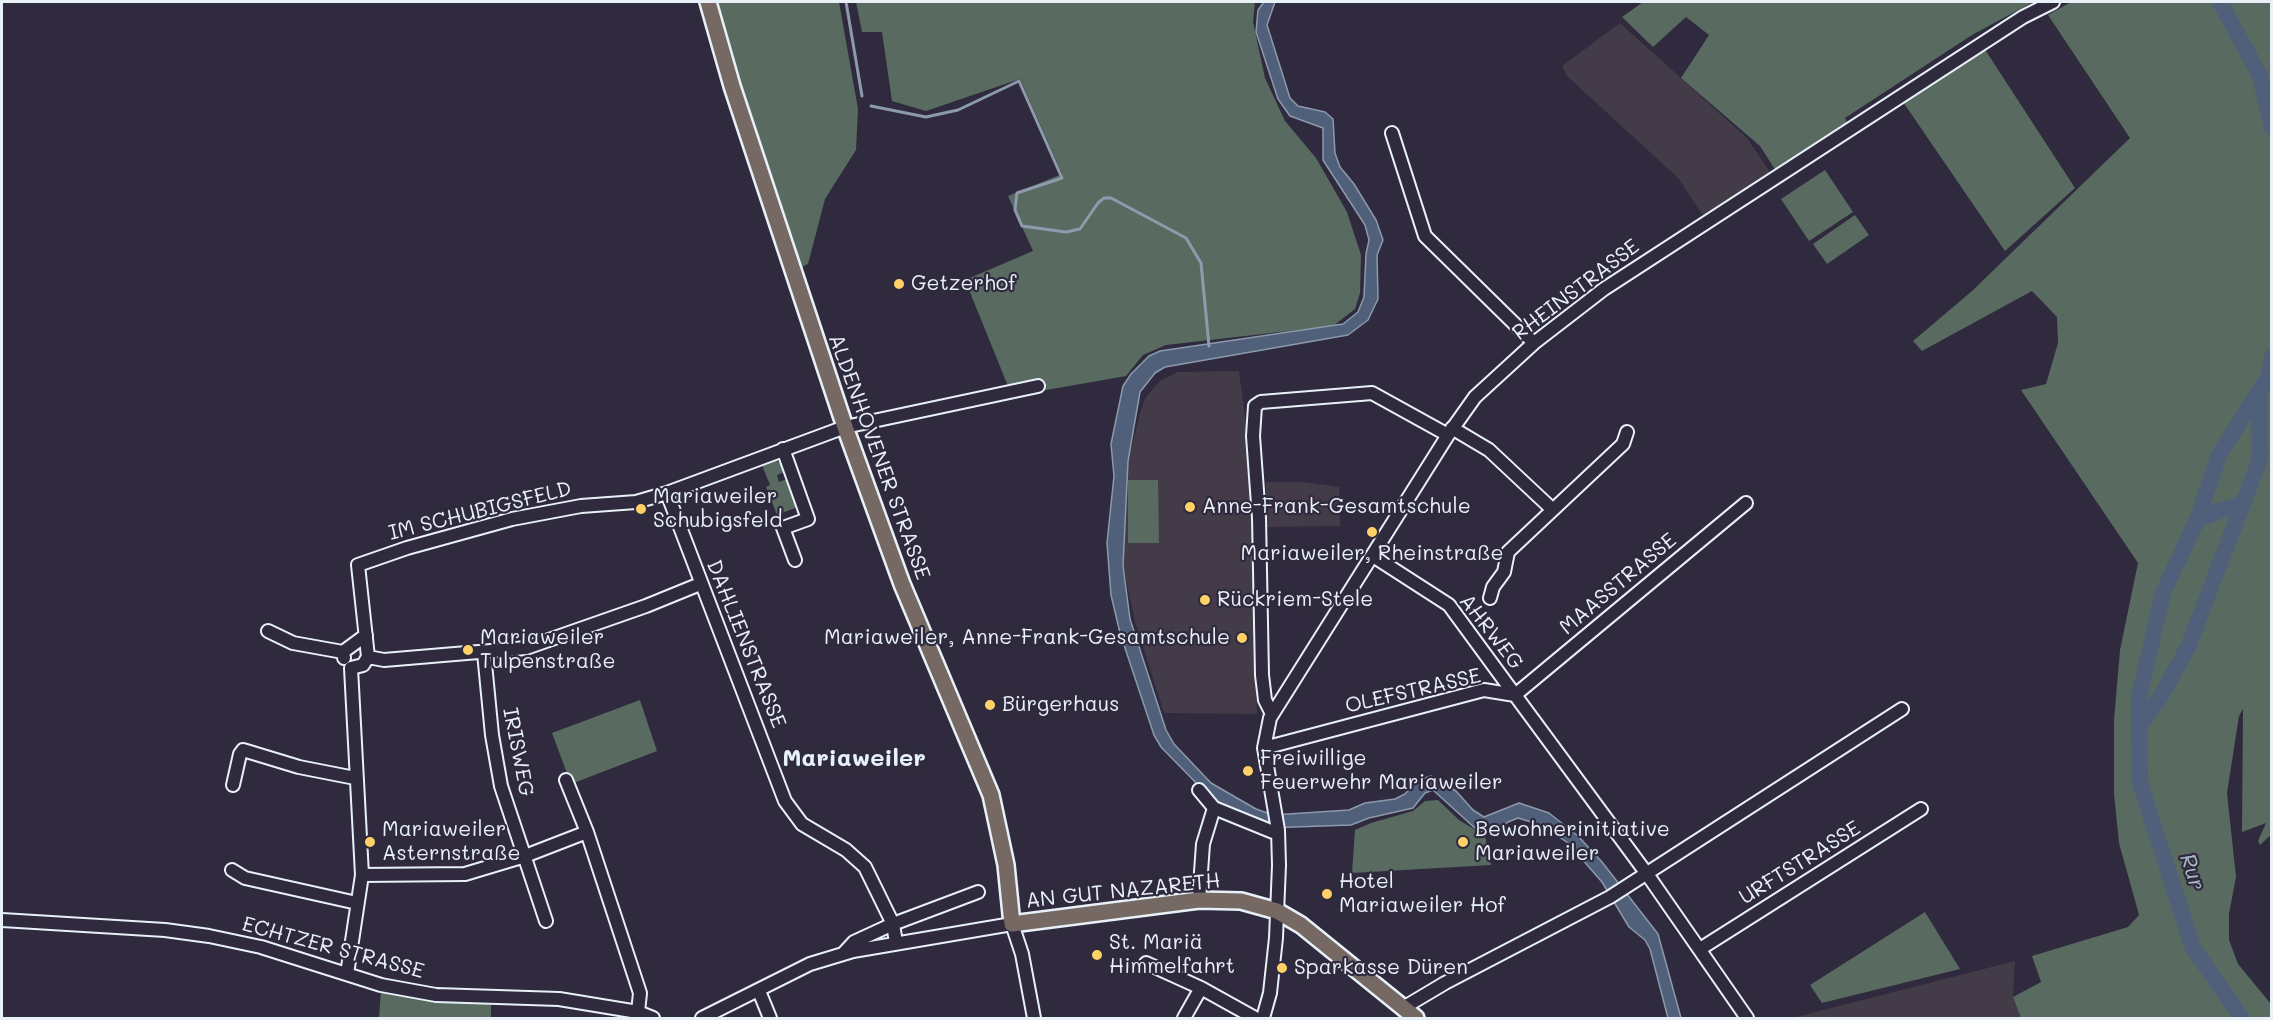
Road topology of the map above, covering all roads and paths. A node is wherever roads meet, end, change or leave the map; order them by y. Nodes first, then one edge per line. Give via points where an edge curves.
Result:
1 (708, 2) edge
2 (2053, 2) edge
3 (1392, 133) dead end
4 (1534, 343) junction
5 (1038, 386) dead end
6 (845, 427) junction
7 (1450, 431) junction
8 (1627, 432) dead end
9 (783, 449) junction
10 (667, 493) junction
11 (1746, 503) dead end
12 (1552, 509) junction
13 (1373, 556) junction
14 (795, 560) dead end
15 (700, 584) junction
16 (1490, 598) dead end
17 (268, 631) dead end
18 (366, 636) junction
19 (343, 652) junction
20 (484, 653) junction
21 (368, 657) junction
22 (351, 668) junction
23 (1515, 695) junction
24 (1902, 709) dead end
25 (1272, 714) junction
26 (1264, 748) junction
27 (355, 778) junction
28 (566, 780) dead end
29 (233, 785) dead end
30 (1199, 790) dead end
31 (1214, 808) junction
32 (1921, 809) dead end
33 (587, 832) junction
34 (1278, 832) junction
35 (525, 856) junction
36 (232, 870) dead end
37 (1647, 874) junction
38 (362, 875) junction
39 (978, 892) dead end
40 (1199, 900) junction
41 (357, 903) junction
42 (1277, 911) junction
43 (2, 920) edge
44 (546, 921) dead end
45 (893, 924) junction
46 (1012, 924) junction
47 (896, 943) junction
48 (1700, 949) junction
49 (842, 955) junction
50 (1146, 963) dead end
51 (347, 974) junction
52 (1201, 988) junction
53 (759, 991) junction
54 (1403, 1008) junction
55 (638, 1012) junction
56 (653, 1018) edge
57 (702, 1018) edge
58 (770, 1018) edge
59 (1034, 1018) edge
60 (1185, 1018) edge
61 (1255, 1018) edge
62 (1263, 1018) edge
63 (1416, 1018) edge
64 (1747, 1018) edge

1 - 6 main road, ALDENHOVENER STRASSE
2 - 4 street, RHEINSTRASSE via 2023,17 1616,281
3 - 4 street via 1425,236
4 - 7 street, RHEINSTRASSE via 1475,397
5 - 6 street, IM SCHUBIGSFELD
6 - 9 street, IM SCHUBIGSFELD
6 - 46 main road, ALDENHOVENER STRASSE via 902,584 991,795 1006,865
7 - 12 street via 1489,450
7 - 13 street, RHEINSTRASSE
7 - 25 street via 1372,393 1261,402 1255,406 1262,675 1265,700
8 - 12 street via 1623,444
9 - 10 street, IM SCHUBIGSFELD
9 - 14 street via 808,519 783,528
10 - 15 street, DAHLIENSTRASSE
10 - 18 street, IM SCHUBIGSFELD via 624,504 533,514 358,565
11 - 23 street, MAASSTRASSE
12 - 16 street via 1508,552 1504,572
13 - 23 street, AHRWEG via 1449,605
13 - 25 street, RHEINSTRASSE
15 - 20 street via 526,648
15 - 45 street, DAHLIENSTRASSE via 785,801 802,824 866,867
17 - 19 street via 293,642
18 - 19 street
18 - 21 street
19 - 22 street
20 - 21 street via 384,660
20 - 35 street, IRISWEG via 501,786
21 - 22 street via 363,664
22 - 27 street
23 - 26 street, OLEFSTRASSE via 1484,690
23 - 37 street
24 - 37 street
25 - 26 street, RHEINSTRASSE
26 - 34 street
27 - 29 street via 243,750
27 - 38 street
28 - 33 street
30 - 31 street
31 - 34 street
31 - 40 street via 1203,844
32 - 48 street, URFTSTRASSE
33 - 35 street
33 - 55 street via 640,993
34 - 42 street
35 - 38 street via 465,874
35 - 44 street, IRISWEG
36 - 41 street via 245,878
37 - 48 street
37 - 54 street
38 - 41 street
39 - 45 street
40 - 42 main road, AN GUT NAZARETH via 1241,901
40 - 46 main road, AN GUT NAZARETH
41 - 51 street
42 - 54 main road, AN GUT NAZARETH
42 - 62 street via 1270,993
43 - 51 street, ECHTZER STRASSE via 121,926 209,936 261,947
45 - 47 street, DAHLIENSTRASSE
45 - 49 street via 854,942
46 - 47 street
46 - 59 street
47 - 49 street
48 - 64 street
49 - 53 street via 810,964
50 - 52 street
51 - 55 street, ECHTZER STRASSE via 435,995 559,999
52 - 60 street
52 - 61 street
53 - 57 street
53 - 58 street
54 - 63 main road, AN GUT NAZARETH
55 - 56 street, ECHTZER STRASSE

